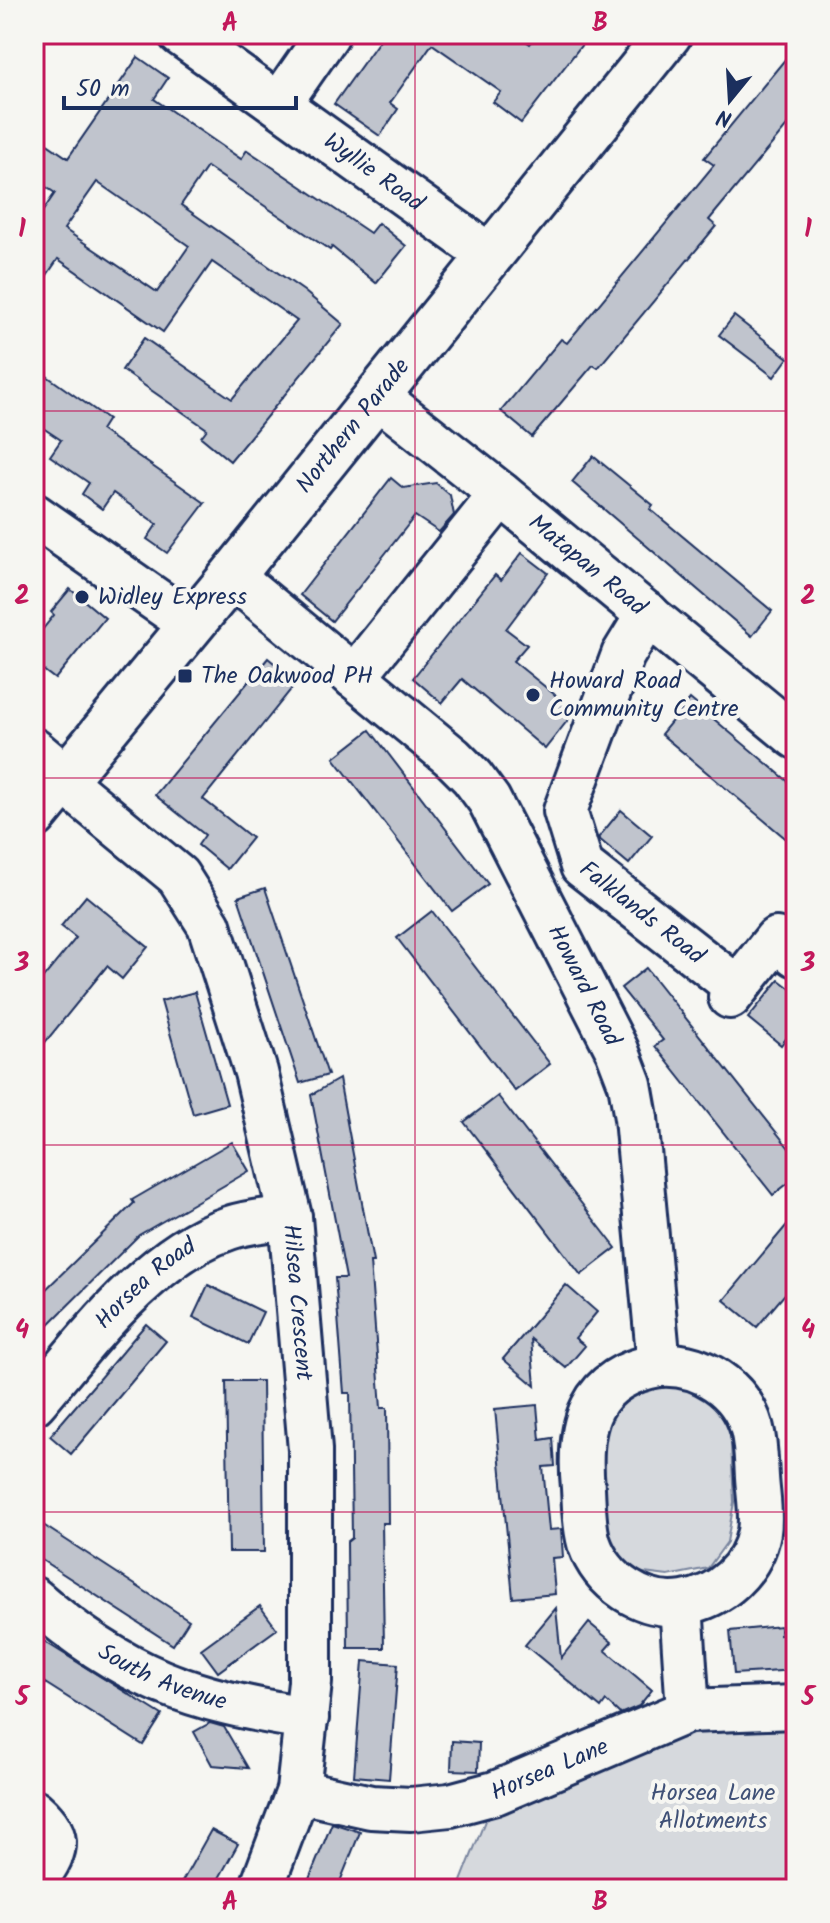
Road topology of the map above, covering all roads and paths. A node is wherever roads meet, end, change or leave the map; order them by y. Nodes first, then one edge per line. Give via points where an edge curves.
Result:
1 (180, 34) edge
2 (328, 34) edge
3 (669, 34) edge
4 (280, 103) junction
5 (489, 255) junction
6 (377, 396) junction
7 (501, 494) junction
8 (34, 515) edge
9 (232, 576) junction
10 (648, 614) junction
11 (192, 625) junction
12 (354, 677) junction
13 (796, 737) edge
14 (54, 769) edge
15 (34, 816) edge
16 (786, 947) edge
17 (290, 1217) junction
18 (659, 1365) junction
19 (34, 1403) edge
20 (34, 1599) edge
21 (681, 1604) junction
22 (796, 1707) edge
23 (688, 1711) junction
24 (307, 1718) junction
25 (298, 1791) junction
26 (34, 1811) edge
27 (34, 1883) edge
28 (261, 1889) edge

1 - 4 street, Wyllie Road
2 - 4 street
3 - 5 main road, Northern Parade
4 - 5 street, Wyllie Road
5 - 6 main road, Northern Parade
6 - 7 street, Matapan Road
6 - 9 main road, Northern Parade
7 - 10 street, Matapan Road
7 - 12 street
8 - 11 street
9 - 11 main road, Northern Parade
9 - 12 street, Howard Road
10 - 13 street, Matapan Road
10 - 16 street, Falklands Road via 623,655 565,811 582,866 728,988
11 - 14 main road, Northern Parade
12 - 18 street, Howard Road via 453,758 489,800 617,1050 636,1118
14 - 15 main road, Northern Parade
14 - 17 street, Hilsea Crescent via 178,876 209,925 256,1072
17 - 19 street, Horsea Road via 228,1228 156,1271
17 - 24 street, Hilsea Crescent via 310,1450
18 - 21 street via 620,1379 586,1419 580,1449 586,1525 594,1555 618,1584 651,1601
18 - 21 street via 695,1369 722,1384 746,1414 755,1446 760,1521 750,1558 724,1587
20 - 24 street, South Avenue via 88,1643 159,1683 207,1699
21 - 23 street
22 - 23 street, Horsea Lane
23 - 25 street, Horsea Lane via 495,1793 450,1805 371,1807
24 - 25 street, Hilsea Crescent
25 - 28 street, Hilsea Crescent
26 - 27 street via 54,1834 55,1846

